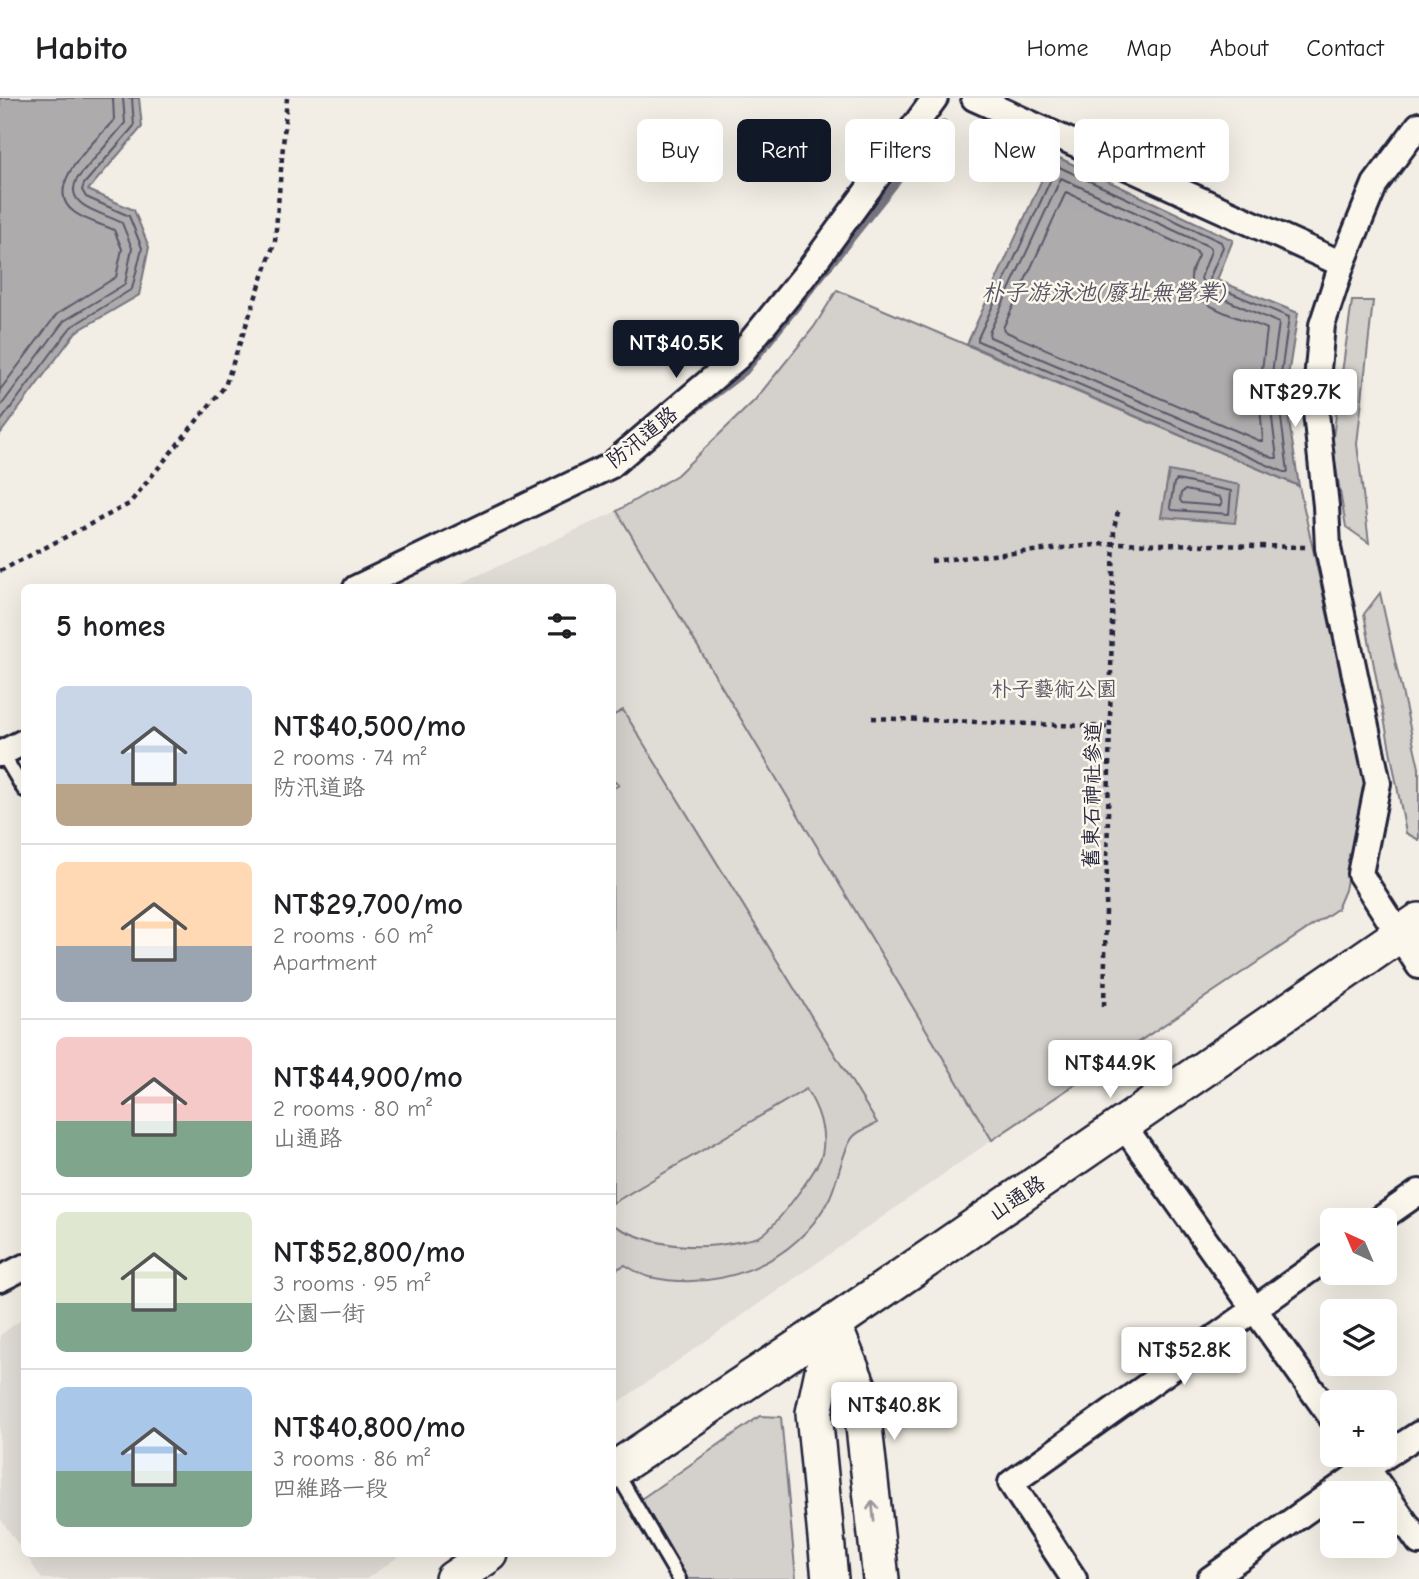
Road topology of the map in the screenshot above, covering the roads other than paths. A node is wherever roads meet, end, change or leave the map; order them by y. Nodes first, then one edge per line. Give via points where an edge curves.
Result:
1 (935, 98) edge
2 (974, 98) edge
3 (1419, 125) edge
4 (1342, 264) junction
5 (364, 584) edge
6 (21, 743) edge
7 (1, 753) edge
8 (21, 785) edge
9 (1409, 928) edge
10 (1419, 966) edge
11 (1123, 1125) junction
12 (1419, 1192) edge
13 (1397, 1208) edge
14 (1320, 1262) edge
15 (21, 1268) edge
16 (0, 1279) edge
17 (1254, 1309) junction
18 (833, 1324) junction
19 (1320, 1401) edge
20 (1419, 1434) edge
21 (1397, 1444) edge
22 (1354, 1467) edge
23 (1366, 1467) edge
24 (616, 1470) edge
25 (616, 1474) edge
26 (1419, 1542) edge
27 (486, 1557) edge
28 (453, 1579) edge
29 (679, 1579) edge
30 (830, 1579) edge
31 (881, 1579) edge
32 (1074, 1579) edge
33 (1210, 1579) edge

1 - 5 street, 防汛道路 via 809,270 739,356 630,449 610,466
2 - 4 street
3 - 4 street via 1375,184
4 - 9 street via 1322,325 1315,403 1328,548 1378,783 1360,874
6 - 7 street
7 - 8 lane
9 - 10 street
9 - 11 main road, 山通路
11 - 17 street
11 - 18 main road, 山通路
12 - 13 street
14 - 17 street
15 - 16 street
17 - 19 street
17 - 32 street via 1011,1483
18 - 24 main road, 山通路
18 - 30 main road via 814,1413
31 -> 18 main road via 860,1391
20 - 21 street
22 - 33 street
23 - 26 street
25 - 29 lane
27 - 28 main road

